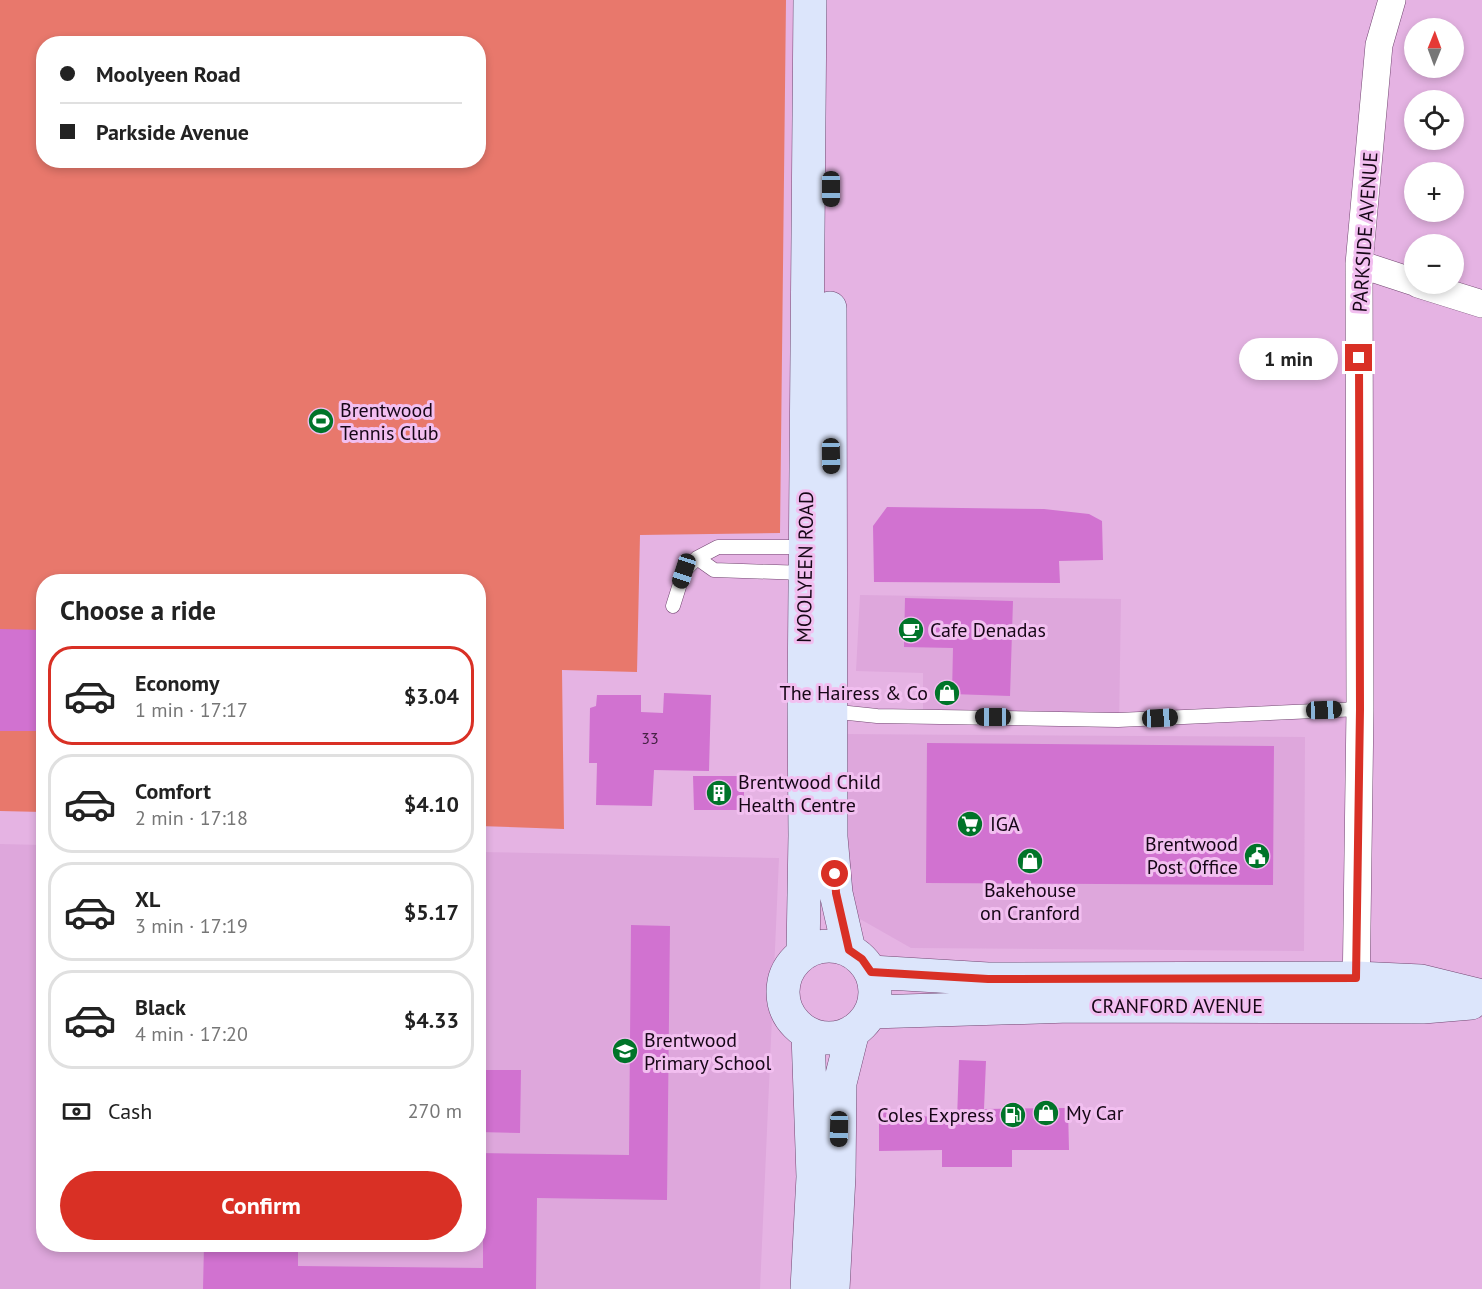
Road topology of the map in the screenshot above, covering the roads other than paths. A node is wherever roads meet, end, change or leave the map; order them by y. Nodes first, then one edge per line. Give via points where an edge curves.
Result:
1 (810, 0) edge
2 (831, 0) edge
3 (1392, 0) edge
4 (1359, 264) junction
5 (1404, 279) edge
6 (1451, 294) edge
7 (1482, 304) edge
8 (697, 558) junction
9 (819, 560) junction
10 (673, 606) dead end
11 (817, 709) junction
12 (1360, 709) junction
13 (803, 953) junction
14 (860, 961) junction
15 (1356, 992) junction
16 (1482, 996) edge
17 (1482, 1002) edge
18 (862, 1022) junction
19 (808, 1034) junction
20 (807, 1289) edge
21 (833, 1289) edge

1 - 9 main road, MOOLYEEN ROAD
2 - 9 main road, MOOLYEEN ROAD
3 - 4 street, PARKSIDE AVENUE via 1379,45
4 - 5 street
4 - 12 street, PARKSIDE AVENUE
6 - 7 street
8 - 9 lane via 718,547
8 - 9 lane via 714,570
8 - 10 lane via 684,571
9 - 11 main road, MOOLYEEN ROAD
11 - 12 lane via 877,716 1118,720
11 - 13 main road, MOOLYEEN ROAD via 805,835
11 - 14 main road, MOOLYEEN ROAD via 836,893
12 - 15 street, PARKSIDE AVENUE
13 - 14 main road via 833,946
13 - 19 main road via 784,978 783,994 786,1010
14 - 15 main road, CRANFORD AVENUE via 988,979
14 - 18 main road, MOOLYEEN ROAD via 876,989
15 - 16 main road, CRANFORD AVENUE via 1421,981
15 - 17 main road, CRANFORD AVENUE via 1423,1006
15 - 18 main road, CRANFORD AVENUE via 1070,1006
18 - 19 main road via 840,1037
18 - 21 main road, MOOLYEEN ROAD via 840,1083
19 - 20 main road via 813,1177

